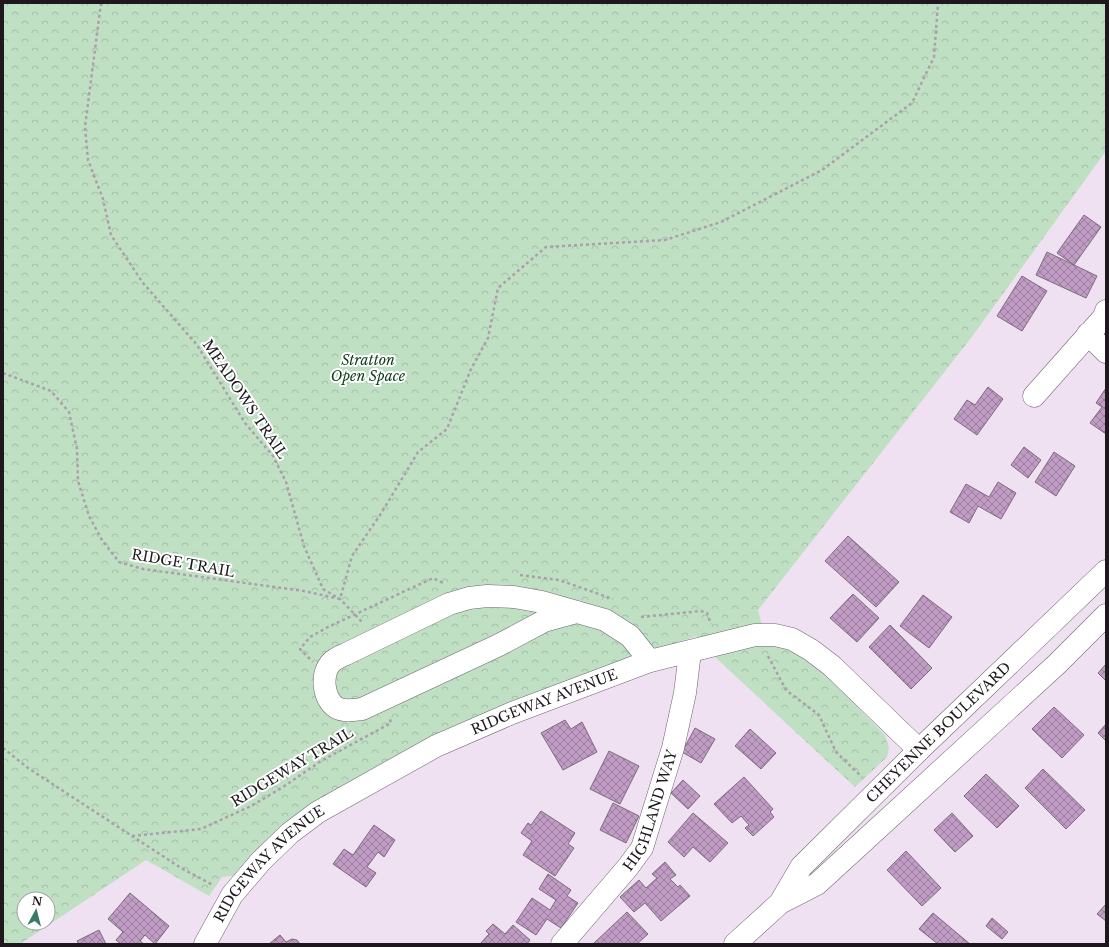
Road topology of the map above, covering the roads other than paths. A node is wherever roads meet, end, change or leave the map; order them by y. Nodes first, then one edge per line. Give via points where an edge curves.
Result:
1 (1106, 311) edge
2 (1088, 334) junction
3 (1106, 352) edge
4 (1034, 396) dead end
5 (1106, 570) edge
6 (577, 612) junction
7 (1106, 614) edge
8 (690, 652) junction
9 (650, 661) junction
10 (919, 750) junction
11 (780, 903) junction
12 (205, 944) edge
13 (562, 944) edge
14 (735, 944) edge

1 - 2 street via 1104,317
2 - 3 street
2 - 4 street
5 - 10 street, CHEYENNE BOULEVARD
6 - 6 street via 544,621 499,645 362,709 338,708 325,691 325,677 331,662 449,604 469,598 514,597
6 - 9 street via 605,620 630,636
7 - 11 street, CHEYENNE BOULEVARD via 1057,664 816,884
8 - 9 street, RIDGEWAY AVENUE
8 - 10 street, RIDGEWAY AVENUE via 754,636 775,635 792,639 832,666
8 - 13 street, HIGHLAND WAY via 685,692 673,748 642,848
9 - 12 street, RIDGEWAY AVENUE via 436,746 318,812 290,833 232,894
10 - 11 street, CHEYENNE BOULEVARD via 801,867
11 - 14 street, CHEYENNE BOULEVARD

